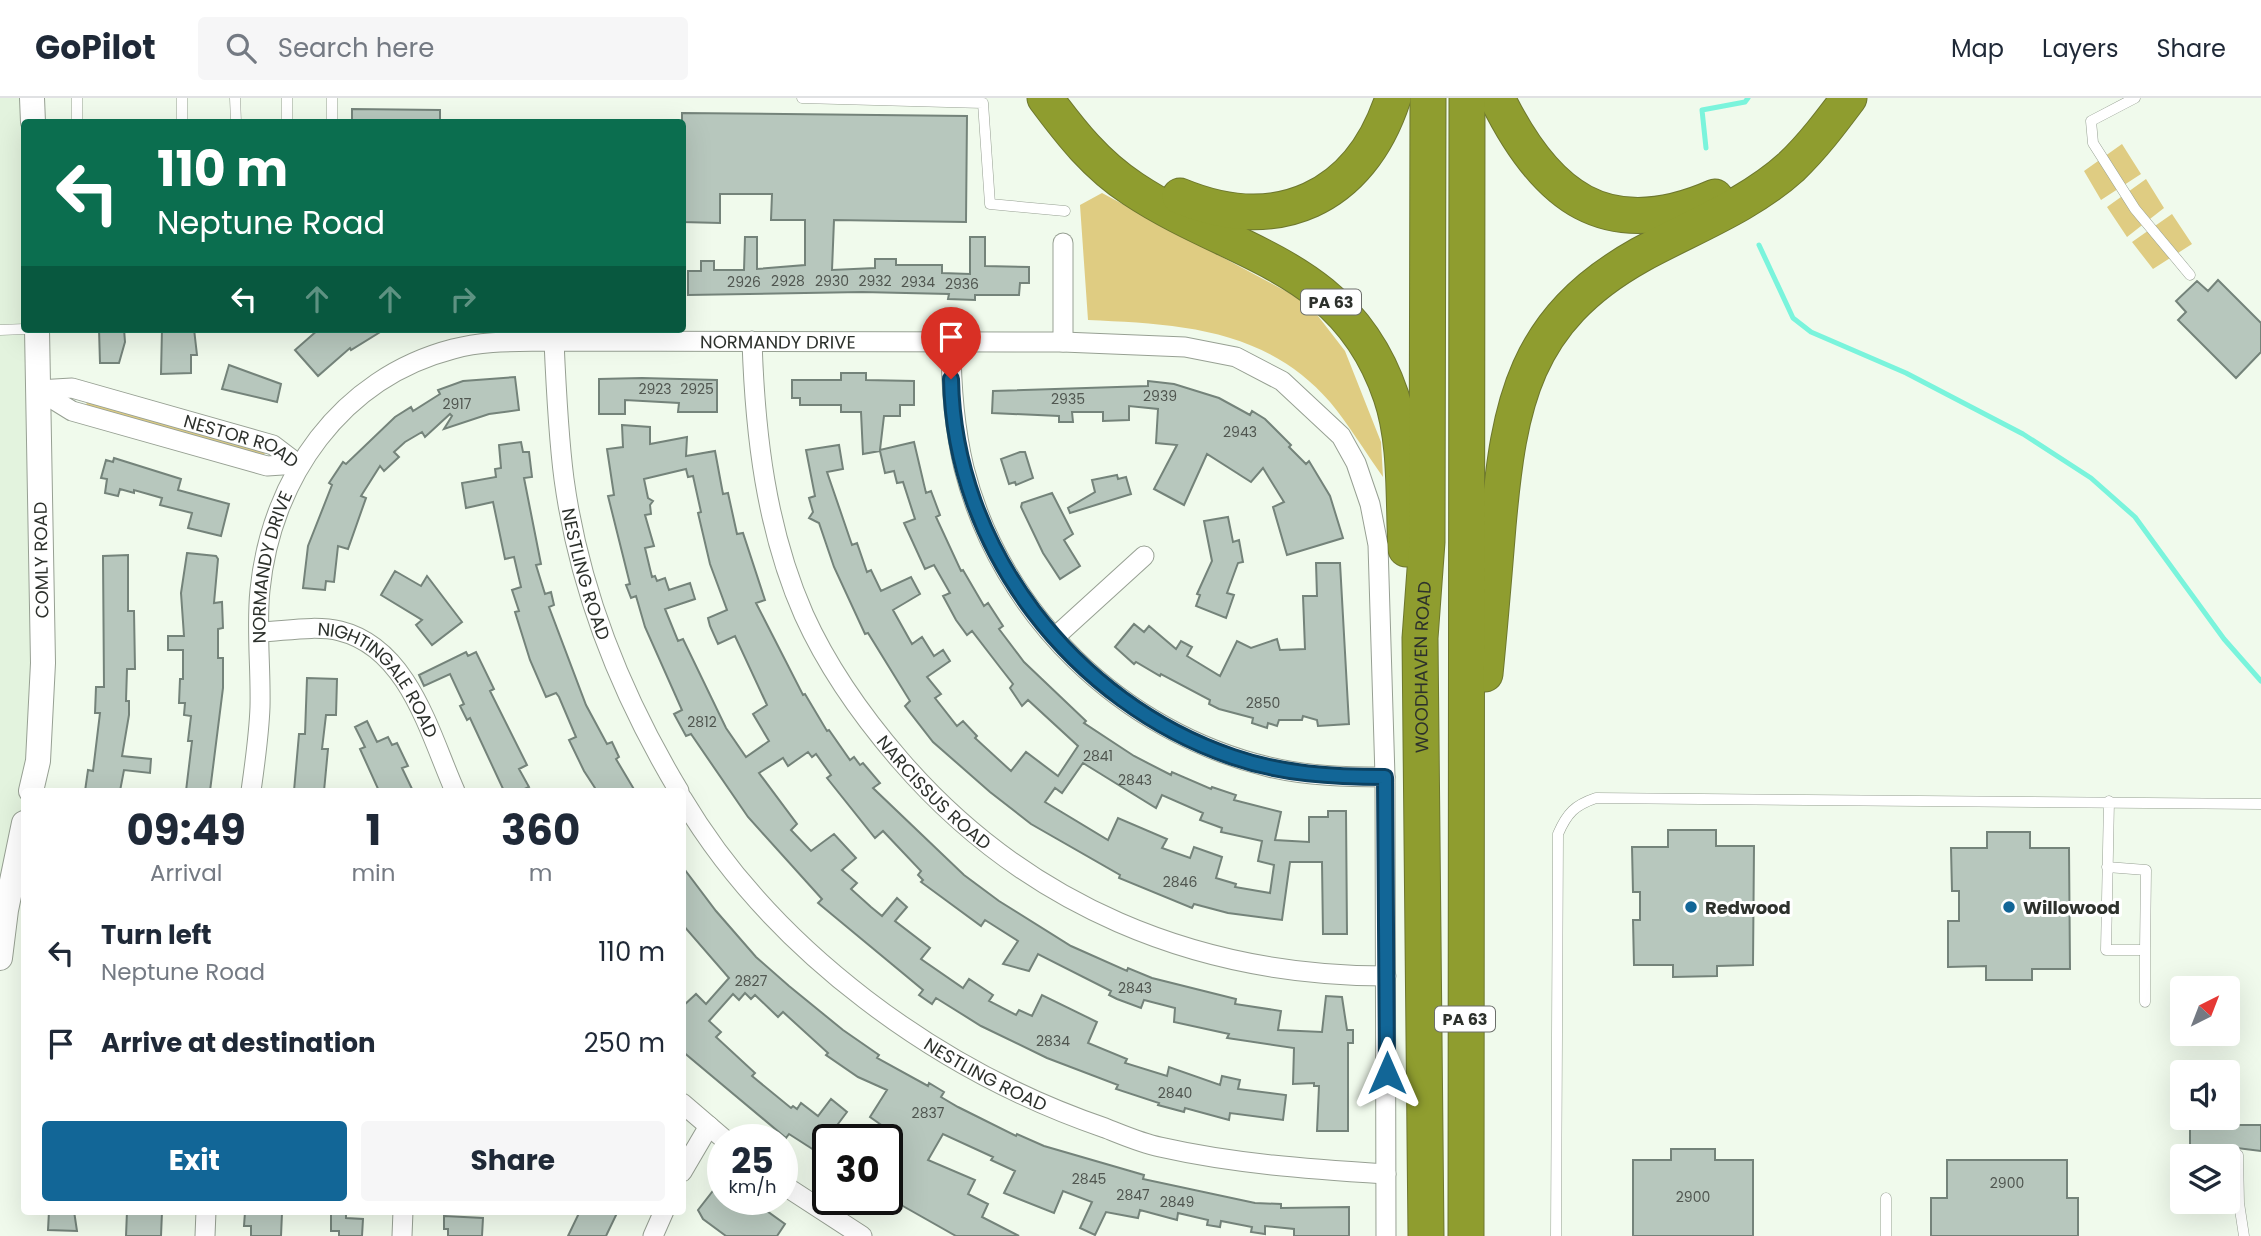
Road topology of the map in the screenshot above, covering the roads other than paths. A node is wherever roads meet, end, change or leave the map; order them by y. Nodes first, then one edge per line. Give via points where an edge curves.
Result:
1 (32, 98) edge
2 (77, 98) edge
3 (182, 98) edge
4 (235, 98) edge
5 (287, 98) edge
6 (332, 98) edge
7 (802, 98) edge
8 (1045, 98) edge
9 (1070, 98) edge
10 (1393, 98) edge
11 (1428, 98) edge
12 (1467, 98) edge
13 (1497, 98) edge
14 (1824, 98) edge
15 (1849, 98) edge
16 (2135, 98) edge
17 (981, 100) edge
18 (33, 119) edge
19 (77, 119) edge
20 (182, 119) edge
21 (236, 119) edge
22 (287, 119) edge
23 (332, 119) edge
24 (1065, 211) dead end
25 (1063, 243) dead end
26 (2190, 275) dead end
27 (21, 329) edge
28 (0, 330) edge
29 (37, 333) edge
30 (554, 341) junction
31 (752, 341) junction
32 (951, 342) junction
33 (1063, 342) junction
34 (38, 390) junction
35 (298, 464) junction
36 (1144, 556) dead end
37 (260, 632) junction
38 (1055, 638) junction
39 (1420, 638) junction
40 (1385, 777) junction
41 (32, 788) edge
42 (251, 788) edge
43 (454, 788) edge
44 (677, 788) edge
45 (1464, 801) junction
46 (2109, 802) junction
47 (686, 804) edge
48 (2261, 804) edge
49 (21, 837) edge
50 (2108, 867) junction
51 (2145, 950) junction
52 (0, 958) edge
53 (1386, 976) junction
54 (2145, 1002) dead end
55 (686, 1106) edge
56 (707, 1124) edge
57 (707, 1144) edge
58 (686, 1168) edge
59 (1386, 1174) junction
60 (798, 1194) edge
61 (1886, 1198) dead end
62 (2240, 1210) edge
63 (206, 1215) edge
64 (403, 1215) edge
65 (662, 1215) edge
66 (205, 1236) edge
67 (402, 1236) edge
68 (653, 1236) edge
69 (862, 1236) edge
70 (1386, 1236) edge
71 (1426, 1236) edge
72 (1466, 1236) edge
73 (1556, 1236) edge
74 (1886, 1236) edge
75 (2244, 1236) edge

1 - 18 street
2 - 19 lane
3 - 20 lane
4 - 21 lane
5 - 22 lane
6 - 23 lane
7 - 17 lane
8 - 39 highway, PA 63 via 1087,151 1118,179 1165,208 1294,272 1329,300 1360,336 1383,376 1399,433 1406,550
9 - 10 highway via 1099,140 1145,178 1202,204 1262,214 1305,203 1346,174 1375,136
11 - 39 highway, WOODHAVEN ROAD via 1427,542
12 - 45 highway, PA 63
13 - 14 highway via 1530,156 1556,185 1597,208 1642,216 1712,199 1759,173 1797,139
15 - 45 highway via 1789,168 1743,201 1609,275 1565,313 1540,346 1511,417 1483,698
16 - 26 lane via 2091,121 2093,143 2135,209
17 - 24 lane via 990,204
25 - 33 street
27 - 28 lane
29 - 34 street, COMLY ROAD
30 - 31 street, NORMANDY DRIVE
30 - 35 street, NORMANDY DRIVE via 487,342 424,359 388,376 316,440
30 - 44 street, NESTLING ROAD via 564,480 578,550 618,671 649,741
31 - 32 street, NORMANDY DRIVE
31 - 53 street, NARCISSUS ROAD via 755,422 771,513 804,614 844,688 926,790 974,835 1017,866 1116,923 1227,960 1344,976
32 - 33 street, NORMANDY DRIVE
32 - 38 street via 951,401 964,469 987,535 1017,591
33 - 40 street, NORMANDY DRIVE via 1185,347 1236,357 1289,386 1341,436 1370,504 1378,545
34 - 35 street, NESTOR ROAD via 72,411 267,466
34 - 41 street, COMLY ROAD via 43,663
35 - 37 street, NORMANDY DRIVE via 265,548
36 - 38 street
37 - 42 street, NORMANDY DRIVE via 260,709
37 - 43 street, NIGHTINGALE ROAD via 339,631 376,647 410,692
38 - 40 street via 1075,661 1137,711 1221,752 1272,768 1330,777
39 - 71 highway, WOODHAVEN ROAD / PA 63
40 - 53 street
45 - 72 highway, PA 63
46 - 48 lane
46 - 50 lane
46 - 73 lane via 1596,798 1580,803 1566,815 1558,834
47 - 59 street, NESTLING ROAD via 738,875 785,927 859,994 915,1035 997,1084 1157,1146 1258,1166
49 - 52 street
50 - 51 lane via 2146,870
50 - 51 lane via 2106,950
51 - 54 lane
53 - 59 street
55 - 56 street
57 - 58 street
59 - 70 street
60 - 69 street
61 - 74 lane
62 - 75 lane
63 - 66 street
64 - 67 street
65 - 68 street

